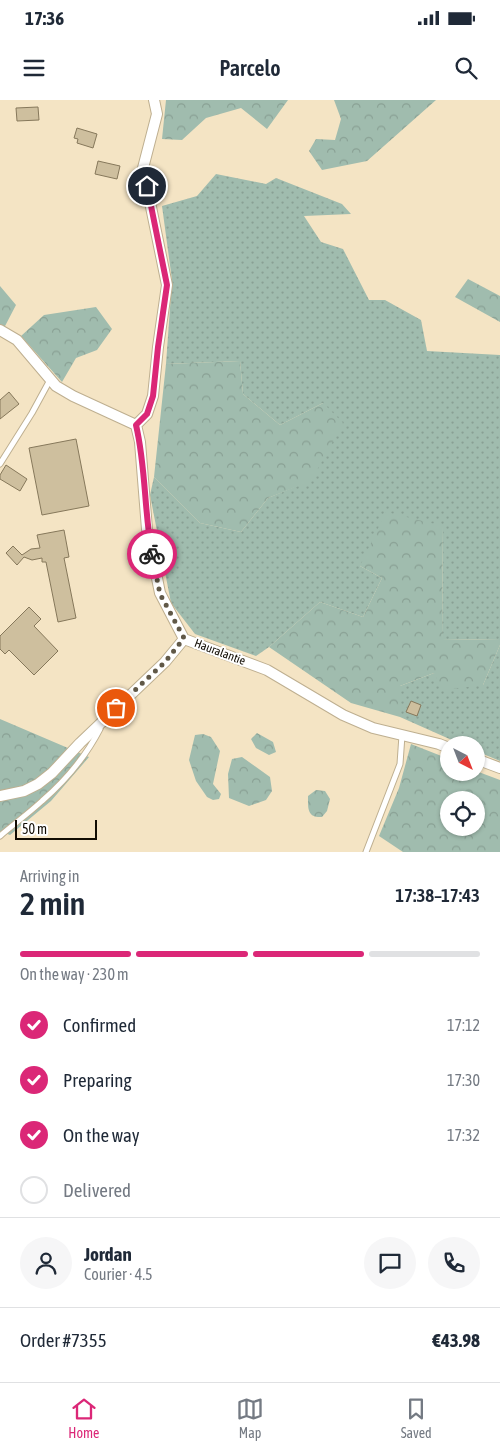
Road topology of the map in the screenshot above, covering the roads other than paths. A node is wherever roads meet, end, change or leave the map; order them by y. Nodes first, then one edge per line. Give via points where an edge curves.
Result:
1 (154, 100) edge
2 (0, 330) edge
3 (51, 380) junction
4 (136, 425) junction
5 (0, 464) edge
6 (184, 638) junction
7 (104, 720) junction
8 (402, 735) junction
9 (440, 746) edge
10 (485, 762) edge
11 (500, 768) edge
12 (0, 796) edge
13 (0, 836) edge
14 (366, 852) edge

1 - 4 street via 157,114 143,168 167,285 153,396 147,414
2 - 3 street via 17,340
3 - 4 street via 73,396
3 - 5 lane
4 - 6 street, Hauralantie via 147,529 160,594
6 - 7 street via 165,662
6 - 8 street, Hauralantie via 267,670 343,715 373,728
7 - 12 street via 38,784 24,792
7 - 13 lane via 79,763 43,801
8 - 9 street, Hauralantie
8 - 14 lane via 400,764
10 - 11 street

